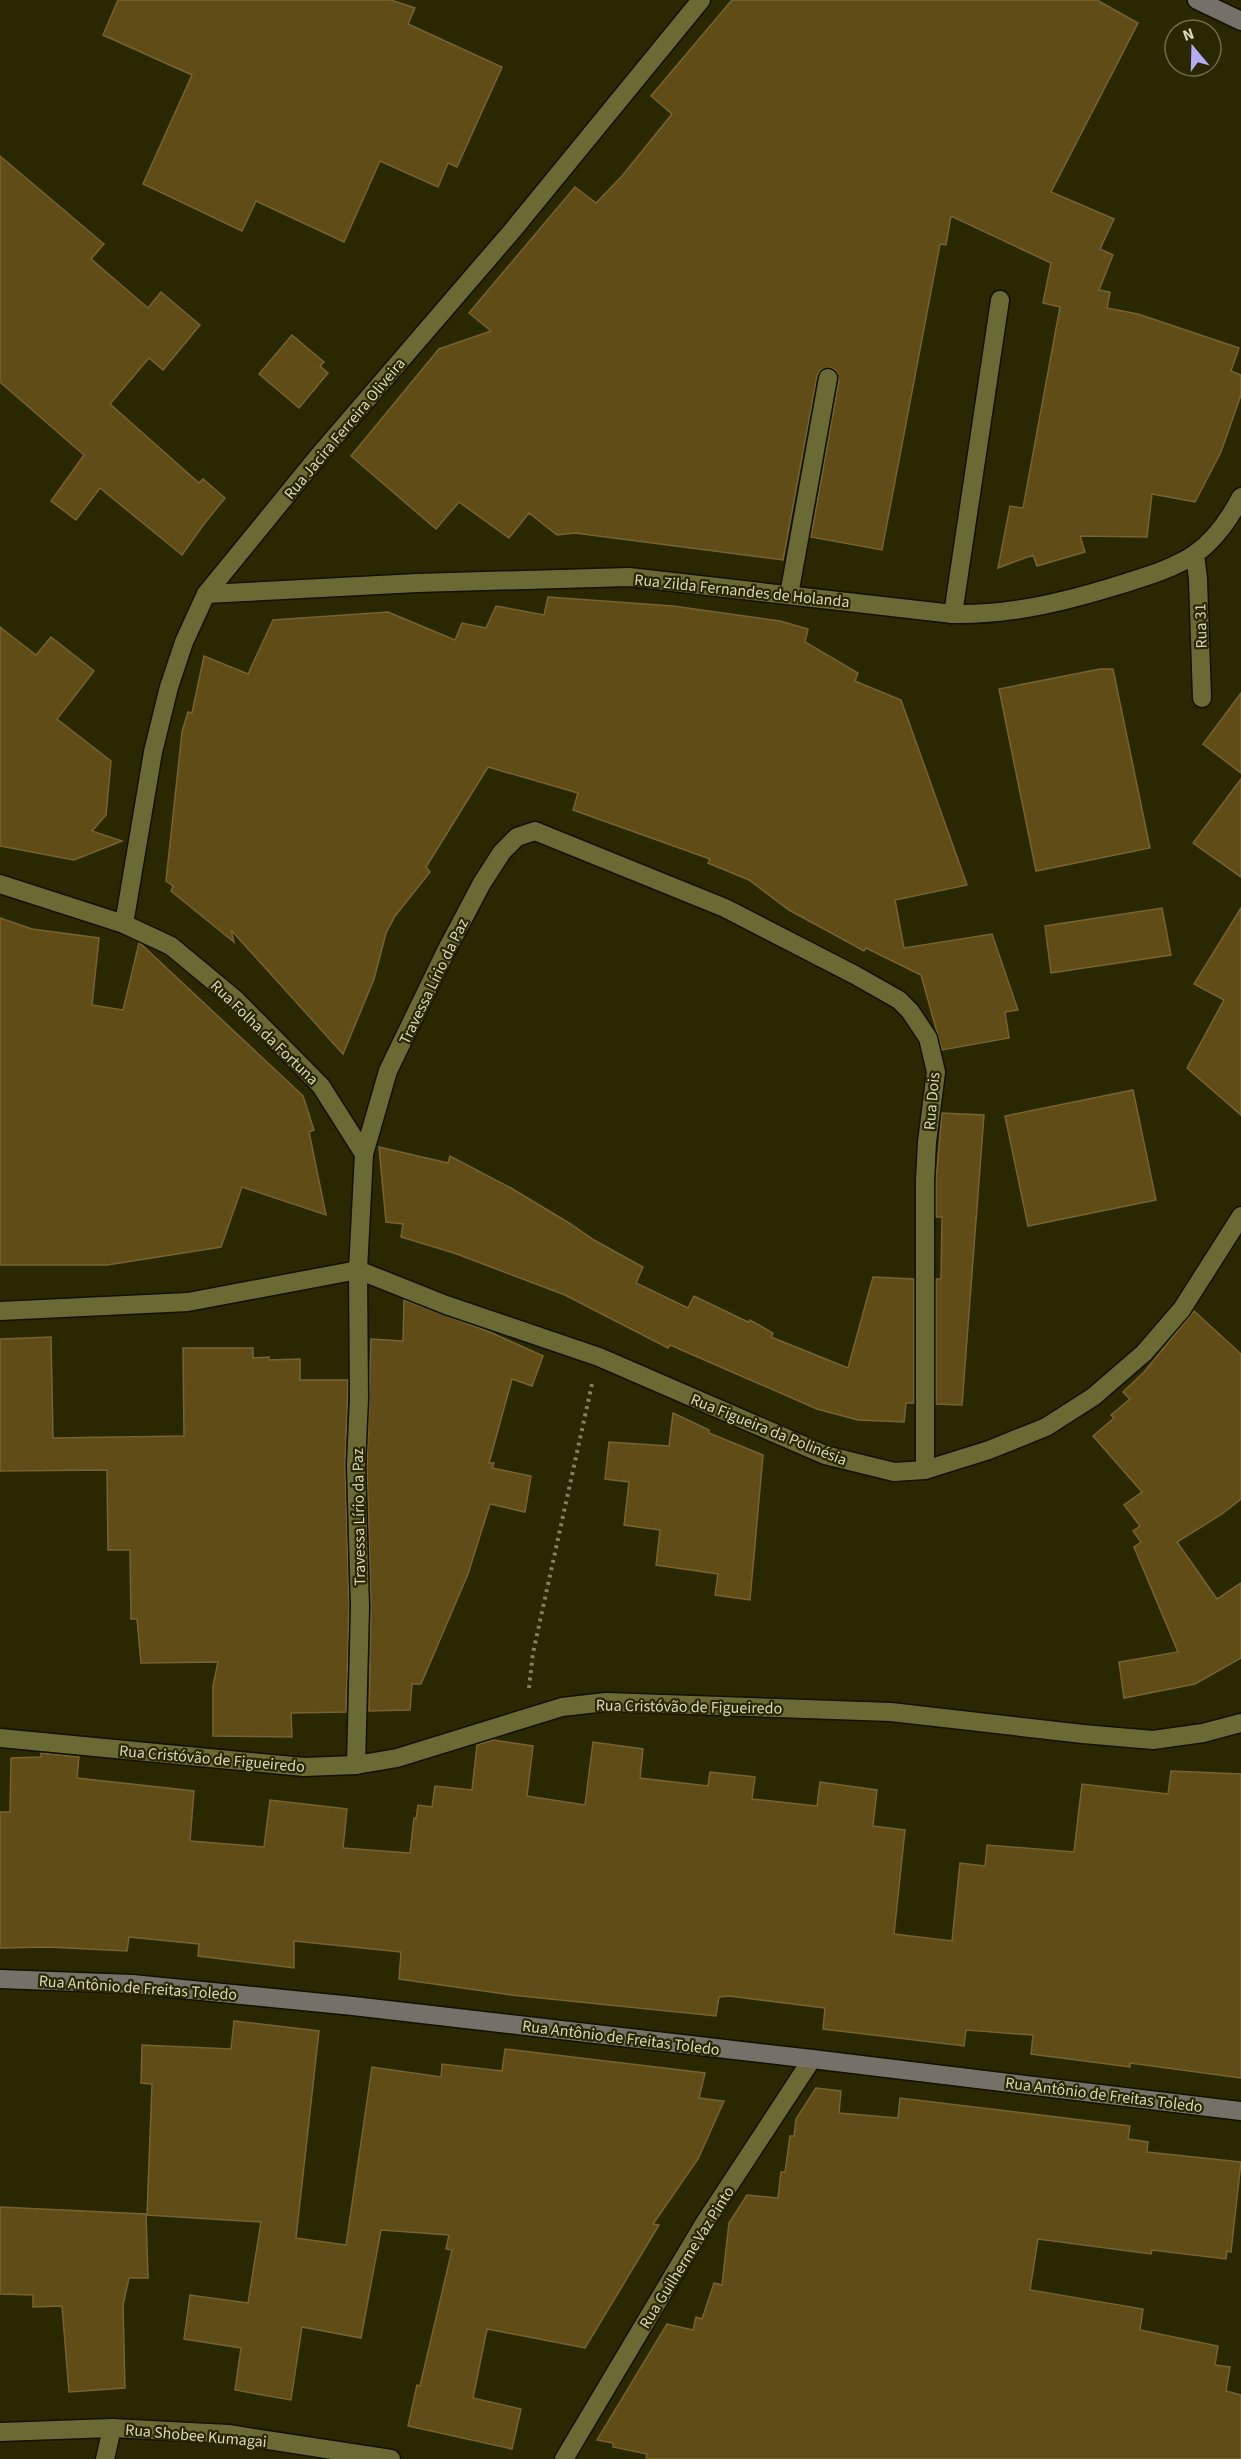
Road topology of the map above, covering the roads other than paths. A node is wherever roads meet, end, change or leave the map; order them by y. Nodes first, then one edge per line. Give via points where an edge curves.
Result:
1 (701, 0) edge
2 (1197, 0) edge
3 (1241, 21) edge
4 (1000, 300) dead end
5 (828, 378) dead end
6 (1241, 497) edge
7 (1195, 554) junction
8 (206, 594) junction
9 (789, 595) junction
10 (953, 614) junction
11 (1202, 698) dead end
12 (535, 831) joint
13 (0, 885) edge
14 (124, 924) junction
15 (364, 1154) junction
16 (1241, 1216) edge
17 (358, 1270) junction
18 (0, 1311) edge
19 (925, 1470) junction
20 (1241, 1723) edge
21 (0, 1738) edge
22 (356, 1765) junction
23 (0, 1979) edge
24 (812, 2059) junction
25 (1241, 2111) edge
26 (112, 2428) junction
27 (0, 2432) edge
28 (105, 2459) edge
29 (392, 2459) edge
30 (564, 2459) edge

1 - 8 street, Rua Jacira Ferreira Oliveira
2 - 3 street
4 - 10 street
5 - 9 street
6 - 7 street, Rua Zilda Fernandes de Holanda via 1218,533
7 - 10 street, Rua Zilda Fernandes de Holanda via 1153,574 1028,610
7 - 11 street, Rua 31
8 - 9 street, Rua Zilda Fernandes de Holanda via 417,583 629,578
8 - 14 street, Rua Jacira Ferreira Oliveira via 169,687
9 - 10 street, Rua Zilda Fernandes de Holanda
12 - 15 street, Travessa Lírio da Paz via 517,837 502,852 461,923 388,1071
12 - 19 street, Rua Dois via 725,908 899,1000 920,1023 936,1072 925,1190
13 - 14 street, Rua Folha da Fortuna
14 - 15 street, Rua Folha da Fortuna via 171,946 236,1000 321,1086
15 - 17 street
16 - 19 street, Rua Figueira da Polinésia via 1182,1309 1144,1353 1093,1397 1046,1427
17 - 18 street via 188,1302
17 - 19 street, Rua Figueira da Polinésia via 446,1305 599,1357 825,1455 894,1472
17 - 22 street, Travessa Lírio da Paz via 356,1465 360,1607
20 - 22 street, Rua Cristóvão de Figueiredo via 1153,1740 867,1711 606,1702 562,1707 397,1758
21 - 22 street, Rua Cristóvão de Figueiredo via 304,1767
23 - 24 street, Rua Antônio de Freitas Toledo via 132,1984
24 - 25 street, Rua Antônio de Freitas Toledo
24 - 30 street, Rua Guilherme Vaz Pinto via 702,2227
26 - 27 street, Rua Shobee Kumagai
26 - 28 street
26 - 29 street, Rua Shobee Kumagai via 228,2434

